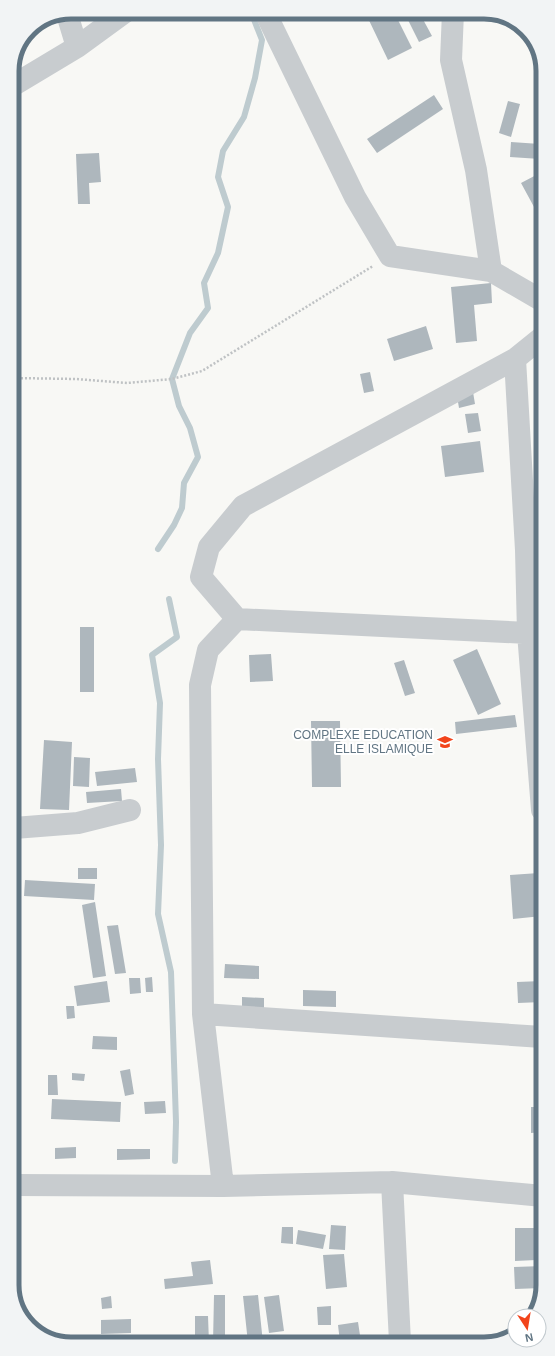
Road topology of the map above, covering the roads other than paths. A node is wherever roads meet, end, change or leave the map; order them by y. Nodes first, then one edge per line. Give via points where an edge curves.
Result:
1 (69, 19) edge
2 (116, 19) edge
3 (268, 19) edge
4 (453, 19) edge
5 (78, 47) junction
6 (19, 82) edge
7 (491, 271) junction
8 (536, 297) edge
9 (536, 342) edge
10 (514, 359) junction
11 (237, 619) junction
12 (535, 632) edge
13 (536, 657) edge
14 (130, 810) dead end
15 (19, 828) edge
16 (203, 1014) junction
17 (536, 1037) edge
18 (392, 1182) junction
19 (19, 1185) edge
20 (223, 1186) junction
21 (536, 1195) edge
22 (400, 1337) edge

1 - 5 street
2 - 5 street
3 - 7 street via 352,191 390,256
4 - 7 street via 451,60 476,170
5 - 6 street
7 - 8 street
9 - 10 street
10 - 11 street via 243,506 210,548 202,577
10 - 12 street via 526,550
11 - 12 street
11 - 16 street via 208,650 200,685
12 - 13 street
14 - 15 street via 78,823
16 - 17 street
16 - 20 street
18 - 20 street
18 - 21 street
18 - 22 street
19 - 20 street

